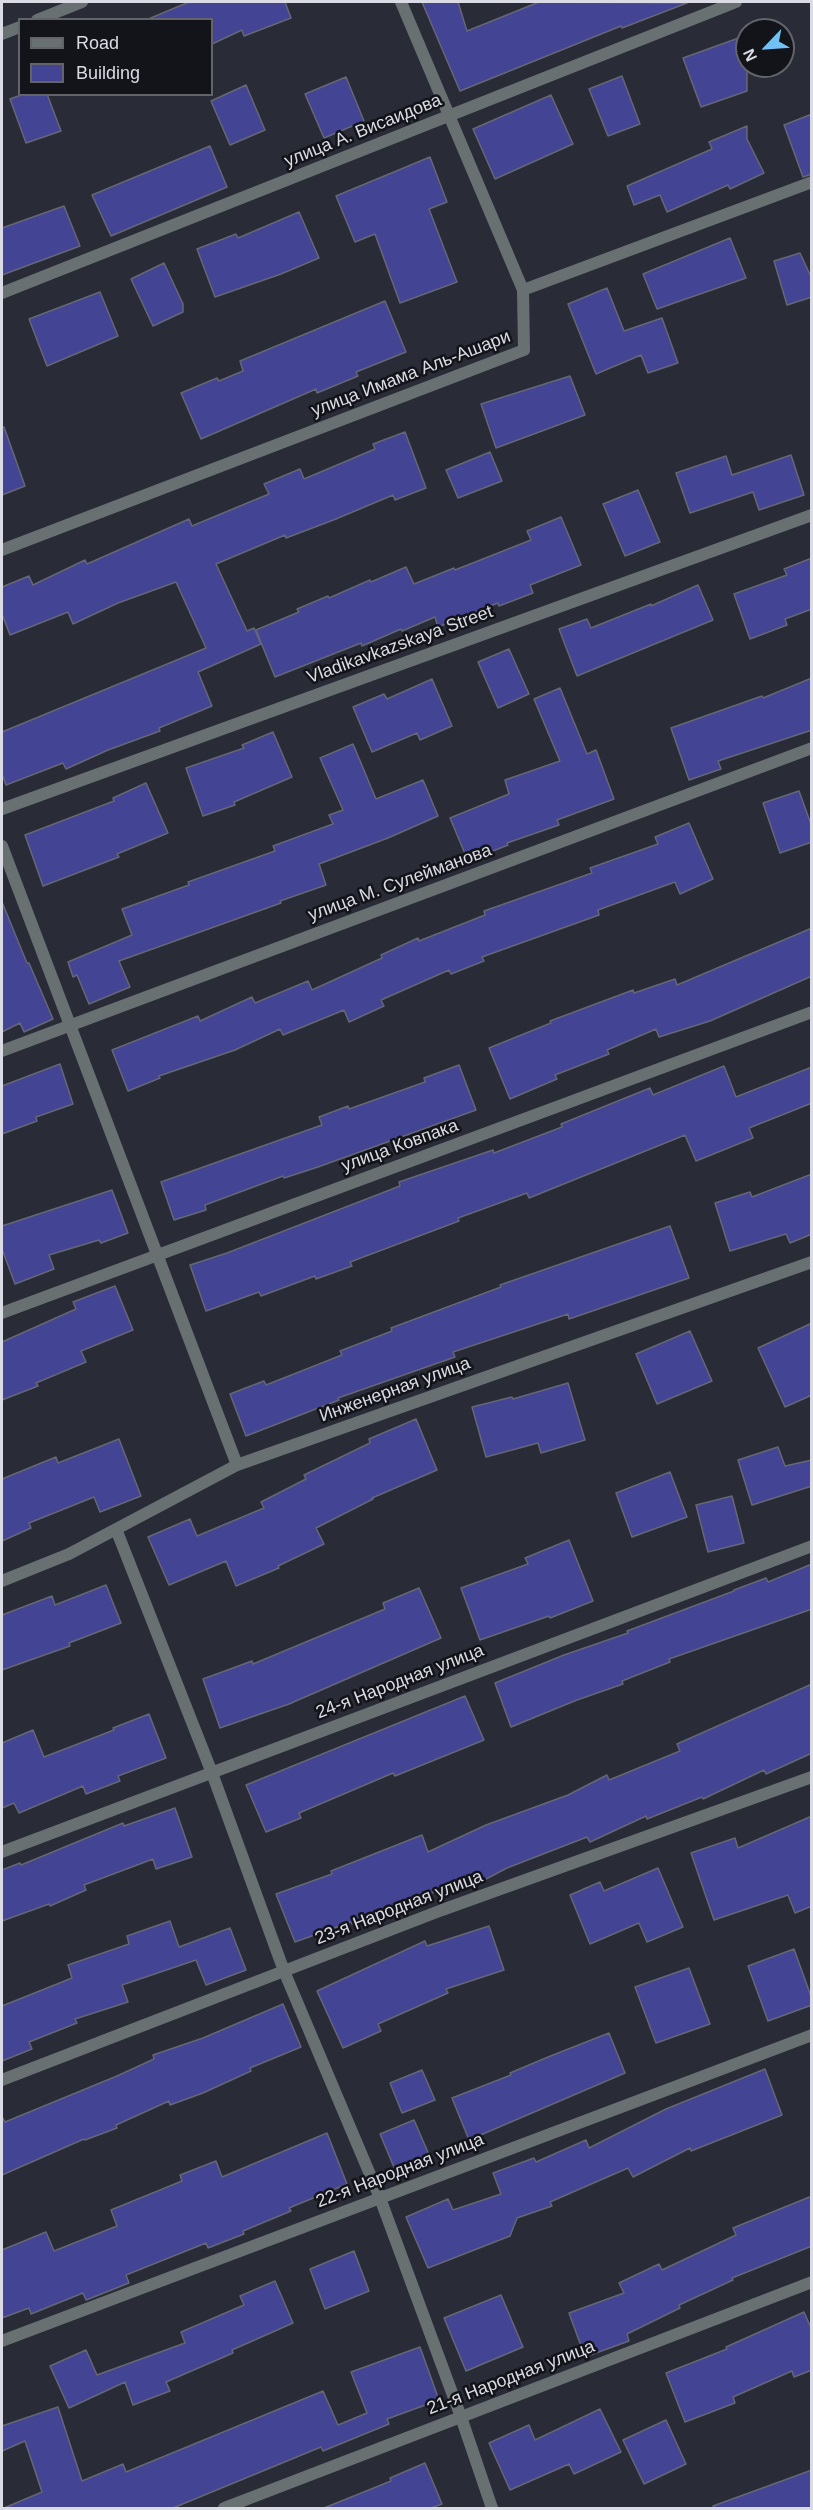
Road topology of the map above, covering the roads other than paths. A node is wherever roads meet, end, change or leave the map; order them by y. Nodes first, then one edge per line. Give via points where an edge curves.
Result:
1 (82, 2) edge
2 (401, 2) edge
3 (736, 2) edge
4 (42, 18) edge
5 (18, 28) edge
6 (2, 34) edge
7 (449, 116) junction
8 (812, 182) edge
9 (523, 290) junction
10 (2, 293) edge
11 (812, 515) edge
12 (2, 550) edge
13 (812, 748) edge
14 (2, 809) edge
15 (2, 846) edge
16 (812, 1012) edge
17 (71, 1025) junction
18 (2, 1051) edge
19 (156, 1256) junction
20 (812, 1262) edge
21 (2, 1313) edge
22 (237, 1465) junction
23 (116, 1529) junction
24 (812, 1546) edge
25 (2, 1581) edge
26 (212, 1773) junction
27 (812, 1777) edge
28 (2, 1852) edge
29 (284, 1971) junction
30 (812, 2035) edge
31 (2, 2080) edge
32 (380, 2198) junction
33 (812, 2282) edge
34 (2, 2341) edge
35 (461, 2417) junction
36 (224, 2508) edge
37 (492, 2508) edge

1 - 4 street
2 - 7 street
3 - 7 street, улица А. Висаидова
5 - 6 street
7 - 9 street
7 - 10 street, улица А. Висаидова
8 - 9 street
9 - 12 street, улица Имама Аль-Ашари via 524,350
11 - 14 street, Vladikavkazskaya Street
13 - 17 street, улица М. Сулейманова
15 - 17 street
16 - 19 street, улица Ковпака
17 - 18 street, улица М. Сулейманова
17 - 19 street
19 - 21 street, улица Ковпака
19 - 22 street
20 - 22 street, Инженерная улица
22 - 23 street, Инженерная улица
23 - 25 street, Инженерная улица via 69,1554
23 - 26 street
24 - 26 street, 24-я Народная улица
26 - 28 street, 24-я Народная улица
26 - 29 street
27 - 29 street, 23-я Народная улица
29 - 31 street, 23-я Народная улица
29 - 32 street
30 - 32 street, 22-я Народная улица
32 - 34 street, 22-я Народная улица
32 - 35 street
33 - 35 street, 21-я Народная улица
35 - 36 street, 21-я Народная улица
35 - 37 street

